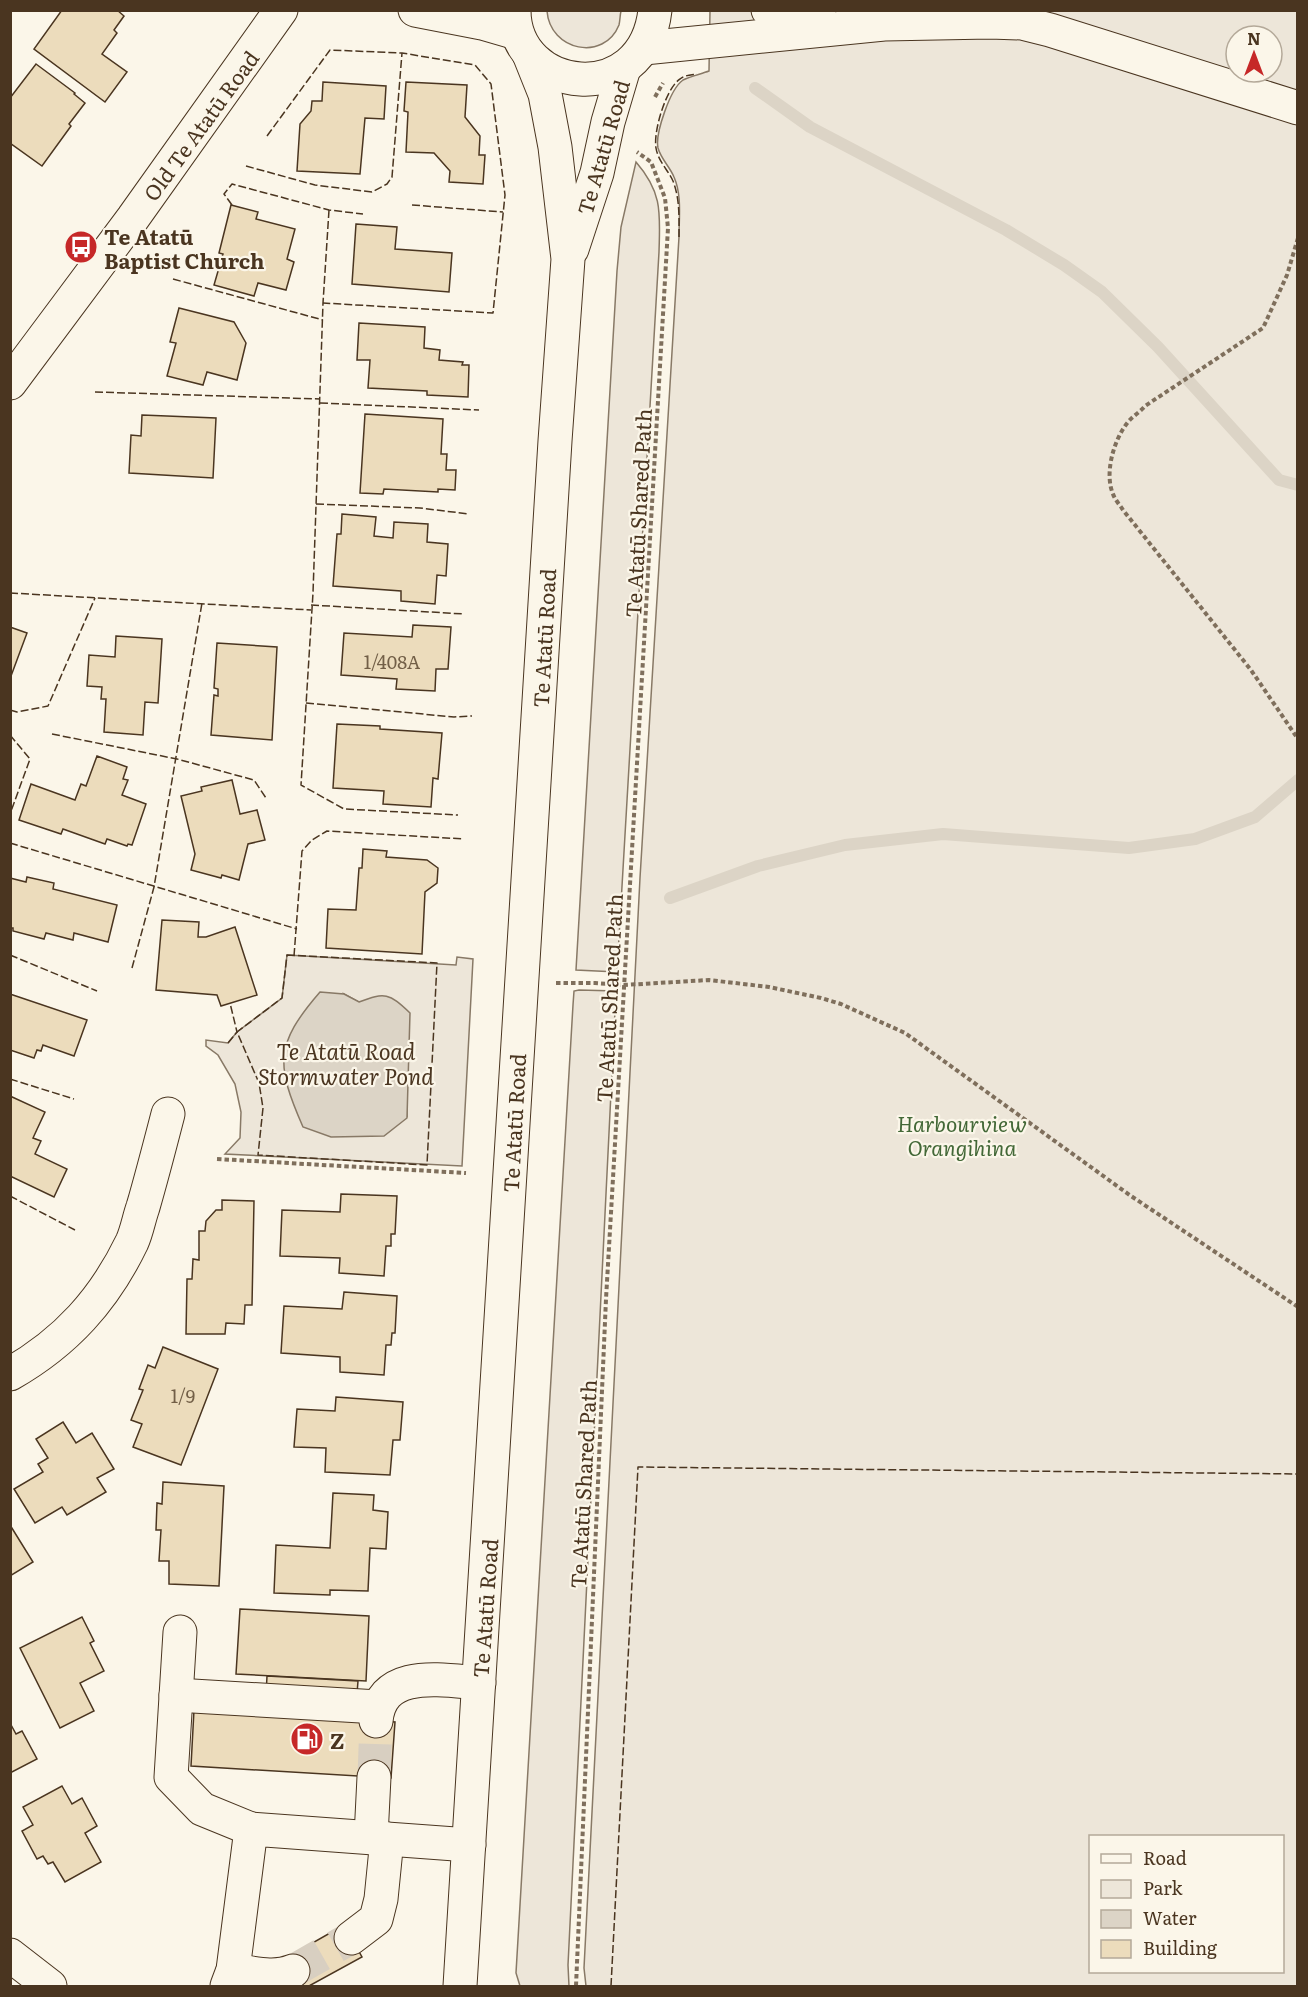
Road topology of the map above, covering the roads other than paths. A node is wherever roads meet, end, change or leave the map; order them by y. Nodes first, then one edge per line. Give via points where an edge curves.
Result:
1 (282, 10) edge
2 (416, 10) edge
3 (655, 10) edge
4 (768, 10) edge
5 (884, 24) junction
6 (520, 32) edge
7 (634, 58) junction
8 (1298, 108) edge
9 (568, 259) junction
10 (10, 383) edge
11 (168, 1114) dead end
12 (10, 1374) edge
13 (180, 1632) dead end
14 (479, 1683) junction
15 (176, 1695) junction
16 (374, 1777) tunnel mouth
17 (251, 1829) junction
18 (379, 1838) junction
19 (469, 1845) junction
20 (351, 1938) tunnel mouth
21 (10, 1955) edge
22 (294, 1971) tunnel mouth
23 (230, 1978) edge
24 (50, 1986) edge
25 (460, 1986) edge

1 - 10 main road, Old Te Atatū Road
2 - 6 main road
3 - 7 main road, Te Atatū Road via 653,28
4 - 5 main road
5 - 7 main road
5 - 8 main road via 1022,23
6 - 7 main road via 545,68 563,77 604,77
6 - 9 main road, Te Atatū Road via 545,94
7 - 9 main road, Te Atatū Road via 608,122 597,173
9 - 14 main road, Te Atatū Road
11 - 12 main road via 132,1240 111,1279 89,1312 41,1355
13 - 15 main road
14 - 15 main road via 423,1680 397,1686 388,1691 377,1714
14 - 19 main road, Te Atatū Road
15 - 17 main road via 171,1777 202,1809
16 - 18 main road
17 - 18 main road
17 - 23 main road
18 - 19 main road
18 - 20 main road via 381,1899 376,1918
19 - 25 main road, Te Atatū Road
21 - 24 main road
22 - 23 main road

